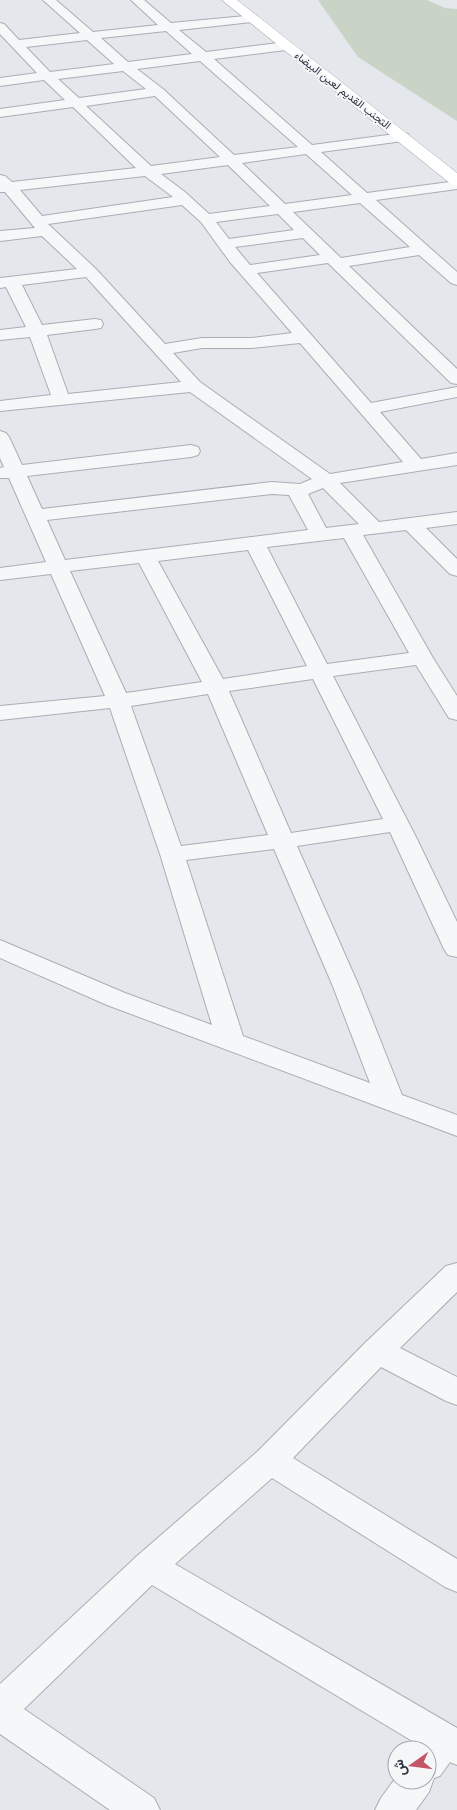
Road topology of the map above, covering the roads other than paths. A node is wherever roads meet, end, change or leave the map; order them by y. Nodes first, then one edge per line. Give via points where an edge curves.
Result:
1 (50, 0) edge
2 (137, 0) edge
3 (229, 0) edge
4 (252, 18) junction
5 (167, 26) junction
6 (0, 27) edge
7 (90, 35) junction
8 (16, 44) junction
9 (286, 46) junction
10 (200, 56) junction
11 (124, 66) junction
12 (47, 76) junction
13 (0, 82) edge
14 (158, 92) junction
15 (75, 102) junction
16 (0, 112) edge
17 (403, 137) junction
18 (309, 149) junction
19 (231, 160) junction
20 (148, 171) junction
21 (457, 181) edge
22 (3, 184) edge
23 (457, 185) edge
24 (364, 198) junction
25 (185, 200) junction
26 (283, 209) junction
27 (206, 219) junction
28 (42, 226) junction
29 (307, 233) junction
30 (0, 236) edge
31 (226, 244) junction
32 (422, 250) junction
33 (334, 261) junction
34 (247, 270) junction
35 (90, 272) junction
36 (457, 280) edge
37 (6, 282) edge
38 (95, 324) dead end
39 (37, 330) junction
40 (0, 335) edge
41 (306, 337) junction
42 (162, 350) junction
43 (457, 379) edge
44 (194, 386) junction
45 (457, 392) edge
46 (61, 399) junction
47 (0, 406) edge
48 (368, 409) junction
49 (0, 437) edge
50 (191, 451) dead end
51 (457, 459) edge
52 (417, 466) junction
53 (8, 473) edge
54 (326, 480) junction
55 (296, 490) junction
56 (35, 516) junction
57 (457, 518) edge
58 (411, 524) junction
59 (374, 528) junction
60 (351, 532) junction
61 (320, 535) junction
62 (256, 543) junction
63 (145, 556) junction
64 (58, 567) junction
65 (457, 570) edge
66 (0, 574) edge
67 (422, 658) junction
68 (320, 670) junction
69 (216, 687) junction
70 (118, 702) junction
71 (0, 713) edge
72 (457, 713) edge
73 (397, 824) junction
74 (283, 841) junction
75 (172, 854) junction
76 (0, 948) edge
77 (457, 949) edge
78 (231, 1042) junction
79 (391, 1102) junction
80 (457, 1126) edge
81 (457, 1274) edge
82 (377, 1351) junction
83 (457, 1392) edge
84 (270, 1460) junction
85 (149, 1566) junction
86 (457, 1577) edge
87 (0, 1708) edge
88 (0, 1713) edge
89 (443, 1751) edge
90 (409, 1790) edge
91 (141, 1810) edge
92 (394, 1810) edge

1 - 7 street
2 - 5 street
3 - 4 main road, التجنب القديم لعين البيضاء
4 - 5 street
4 - 9 main road, التجنب القديم لعين البيضاء
5 - 7 street
5 - 10 street
6 - 8 street
7 - 8 street
7 - 11 street
8 - 12 street
9 - 10 street
9 - 17 main road, التجنب القديم لعين البيضاء
10 - 11 street
10 - 18 street
11 - 12 street
11 - 14 street
12 - 13 street
12 - 15 street
14 - 15 street
14 - 19 street
15 - 16 street
15 - 20 street
17 - 18 street
17 - 21 main road, التجنب القديم لعين البيضاء
18 - 19 street
18 - 24 street
19 - 20 street
19 - 26 street
20 - 22 street
20 - 25 street
22 - 28 street
23 - 24 street
24 - 26 street
24 - 32 street
25 - 27 street
25 - 28 street
26 - 27 street
26 - 29 street
27 - 31 street
28 - 30 street
28 - 35 street
29 - 31 street
29 - 33 street
31 - 34 street
32 - 33 street
32 - 36 street
33 - 34 street
33 - 43 street
34 - 41 street
35 - 37 street
35 - 42 street
37 - 39 street
38 - 39 street
39 - 40 street
39 - 46 street
41 - 42 street via 251,344 202,343
41 - 48 street
42 - 44 street
44 - 46 street
44 - 54 street
45 - 48 street
46 - 47 street
48 - 52 street
49 - 53 street
50 - 53 street
51 - 52 street
52 - 54 street
53 - 56 street
54 - 55 street
54 - 59 street
55 - 56 street via 272,488
55 - 61 street
56 - 64 street
57 - 58 street
58 - 59 street
58 - 65 street
59 - 60 street
60 - 61 street
60 - 67 street
61 - 62 street
62 - 63 street
62 - 68 street
63 - 64 street
63 - 69 street
64 - 66 street
64 - 70 street
67 - 68 street
67 - 72 street
68 - 69 street
68 - 73 street
69 - 70 street
69 - 74 street
70 - 71 street
70 - 75 street
73 - 74 street
73 - 77 street
74 - 75 street
74 - 79 street via 345,984
75 - 78 street
76 - 78 street via 116,999
78 - 79 street
79 - 80 street
81 - 82 street
82 - 83 street
82 - 84 street
84 - 85 street
84 - 86 street
85 - 87 street
85 - 89 street
88 - 91 street
90 - 92 street

